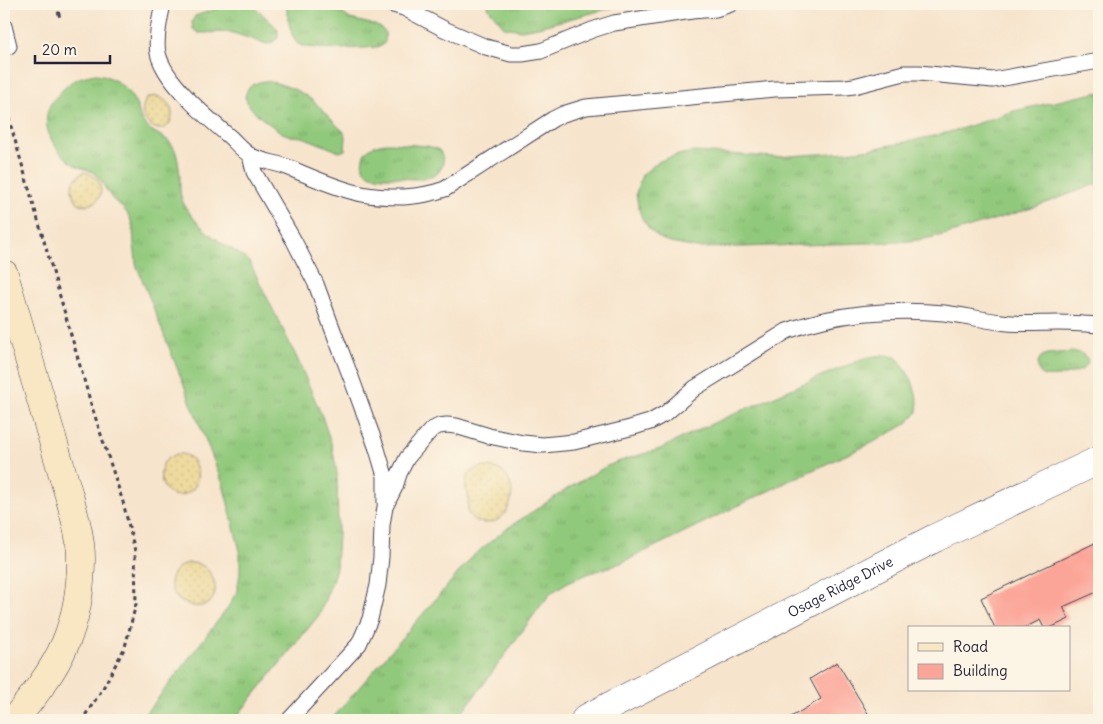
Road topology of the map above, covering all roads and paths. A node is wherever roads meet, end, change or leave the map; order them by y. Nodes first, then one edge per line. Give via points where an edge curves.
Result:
1 (164, 4) edge
2 (390, 4) edge
3 (732, 4) edge
4 (4, 26) edge
5 (4, 47) edge
6 (1099, 61) edge
7 (4, 102) edge
8 (250, 155) junction
9 (4, 274) edge
10 (1099, 325) edge
11 (1099, 460) edge
12 (385, 508) junction
13 (14, 720) edge
14 (82, 720) edge
15 (289, 720) edge
16 (585, 720) edge

1 - 8 lane via 158,48 162,64 210,120
2 - 3 lane via 511,54 541,51 614,23
4 - 5 lane via 9,46
6 - 8 lane via 993,80 904,73 846,87 776,89 586,107 553,119 445,189 418,196 379,196 345,190
7 - 14 path via 135,551 136,604 125,647
8 - 12 lane via 254,172 316,284 377,449 384,476
9 - 13 main road via 70,499 81,558 75,614 65,644 51,671
10 - 12 lane via 1001,322 933,312 878,313 822,320 787,331 695,388 666,413 630,428 574,442 543,445 489,436 456,426 439,426 431,430 408,458
11 - 16 street, Osage Ridge Drive via 935,538
12 - 15 lane via 378,584 364,636

